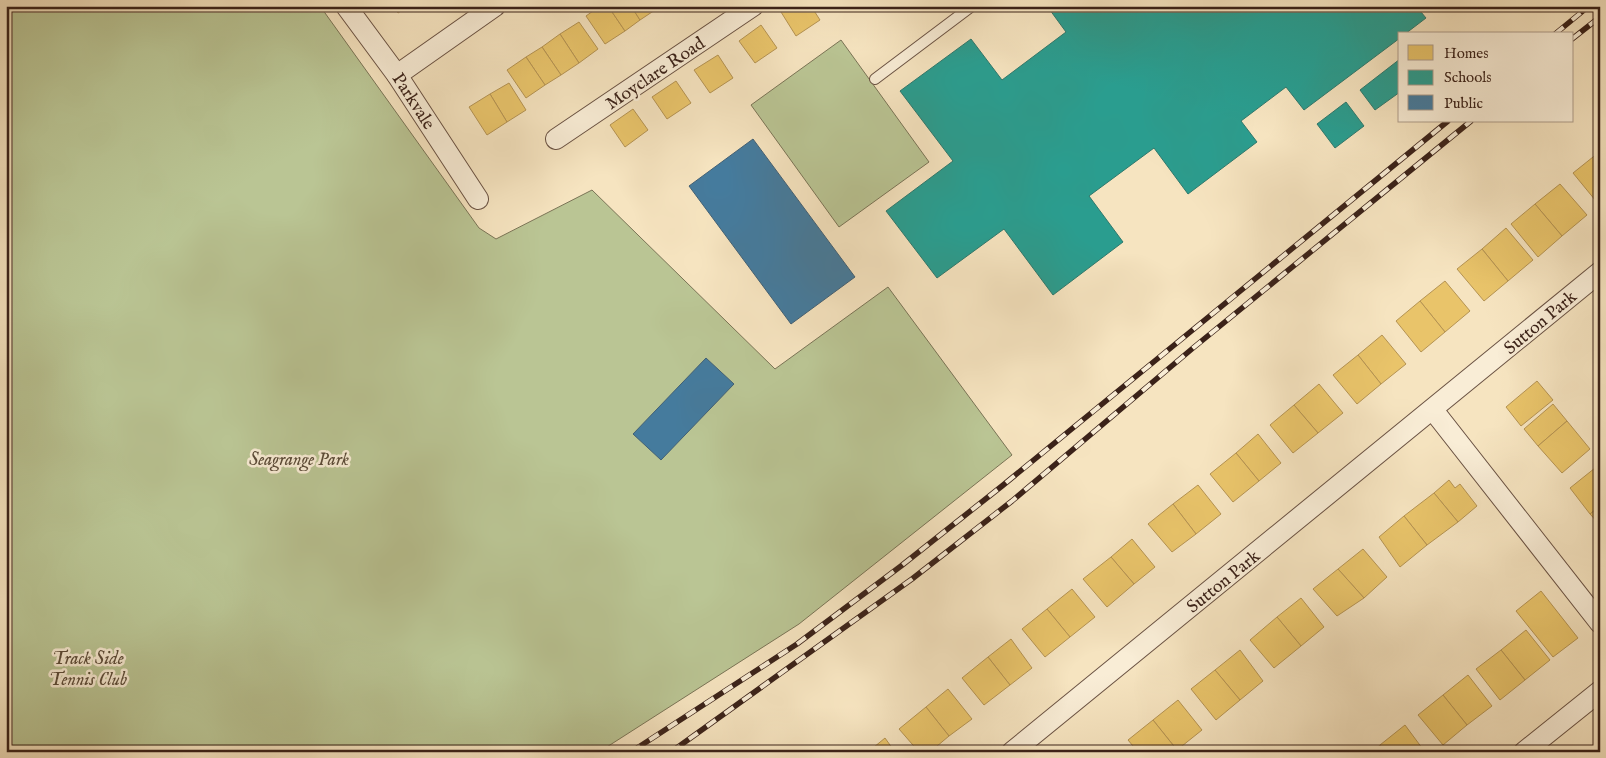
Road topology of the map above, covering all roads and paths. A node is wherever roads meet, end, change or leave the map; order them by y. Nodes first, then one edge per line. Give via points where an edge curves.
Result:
1 (346, 6) edge
2 (495, 6) edge
3 (754, 6) edge
4 (972, 6) edge
5 (397, 75) junction
6 (875, 79) dead end
7 (556, 139) dead end
8 (478, 199) dead end
9 (1600, 272) edge
10 (1433, 410) junction
11 (1600, 623) edge
12 (1600, 691) edge
13 (1012, 752) edge
14 (1524, 752) edge

1 - 5 street, Parkvale
2 - 5 street
3 - 7 street, Moyclare Road
4 - 6 lane
5 - 8 street, Parkvale
9 - 10 street, Sutton Park
10 - 11 street
10 - 13 street, Sutton Park
12 - 14 street

